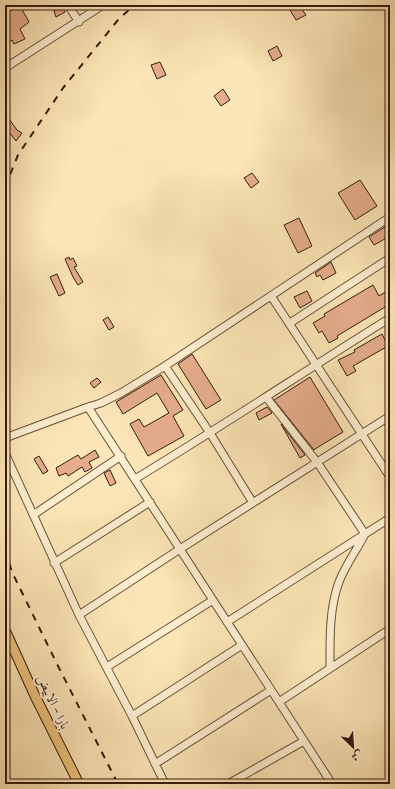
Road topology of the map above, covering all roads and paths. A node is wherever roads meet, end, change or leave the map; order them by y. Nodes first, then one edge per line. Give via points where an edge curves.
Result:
1 (68, 5) edge
2 (103, 5) edge
3 (78, 22) junction
4 (5, 68) edge
5 (390, 217) edge
6 (390, 258) edge
7 (271, 296) junction
8 (390, 318) edge
9 (290, 323) junction
10 (316, 364) junction
11 (165, 366) junction
12 (266, 397) junction
13 (88, 407) junction
14 (390, 416) edge
15 (210, 433) junction
16 (362, 433) junction
17 (5, 438) edge
18 (5, 453) edge
19 (121, 456) junction
20 (317, 462) junction
21 (390, 477) edge
22 (135, 479) junction
23 (150, 502) junction
24 (252, 503) junction
25 (33, 515) junction
26 (390, 518) edge
27 (365, 534) junction
28 (180, 549) junction
29 (54, 563) junction
30 (213, 600) junction
31 (79, 615) junction
32 (227, 622) junction
33 (390, 629) edge
34 (5, 630) edge
35 (242, 645) junction
36 (9, 649) edge
37 (106, 667) junction
38 (330, 668) junction
39 (271, 690) junction
40 (279, 702) junction
41 (132, 716) junction
42 (304, 741) junction
43 (155, 764) junction
44 (79, 784) edge
45 (165, 784) edge
46 (228, 784) edge
47 (332, 784) edge

1 - 3 street
2 - 3 street
3 - 4 street
5 - 7 street
6 - 9 street
7 - 9 street
7 - 11 street
8 - 10 street
9 - 10 street
10 - 12 street
10 - 16 street
11 - 13 street via 121,393
11 - 15 street
12 - 15 street
12 - 20 street
13 - 17 street
13 - 19 street
14 - 16 street
15 - 22 street
15 - 24 street
16 - 20 street
16 - 21 street
18 - 25 street
19 - 22 street
19 - 25 street
20 - 24 street
20 - 27 street
22 - 23 street
23 - 28 street
23 - 29 street
24 - 28 street
25 - 29 street
26 - 27 street
27 - 32 street
27 - 38 street via 341,578 333,606
28 - 30 street
28 - 31 street
29 - 31 street
30 - 32 street
30 - 37 street
31 - 37 street
32 - 35 street
33 - 38 street
34 - 36 main road, بارا - الابيض
35 - 39 street
35 - 41 street
36 - 44 main road, بارا - الابيض
37 - 41 street
38 - 40 street
39 - 40 street
39 - 43 street
40 - 42 street
41 - 43 street
42 - 46 street
42 - 47 street
43 - 45 street

